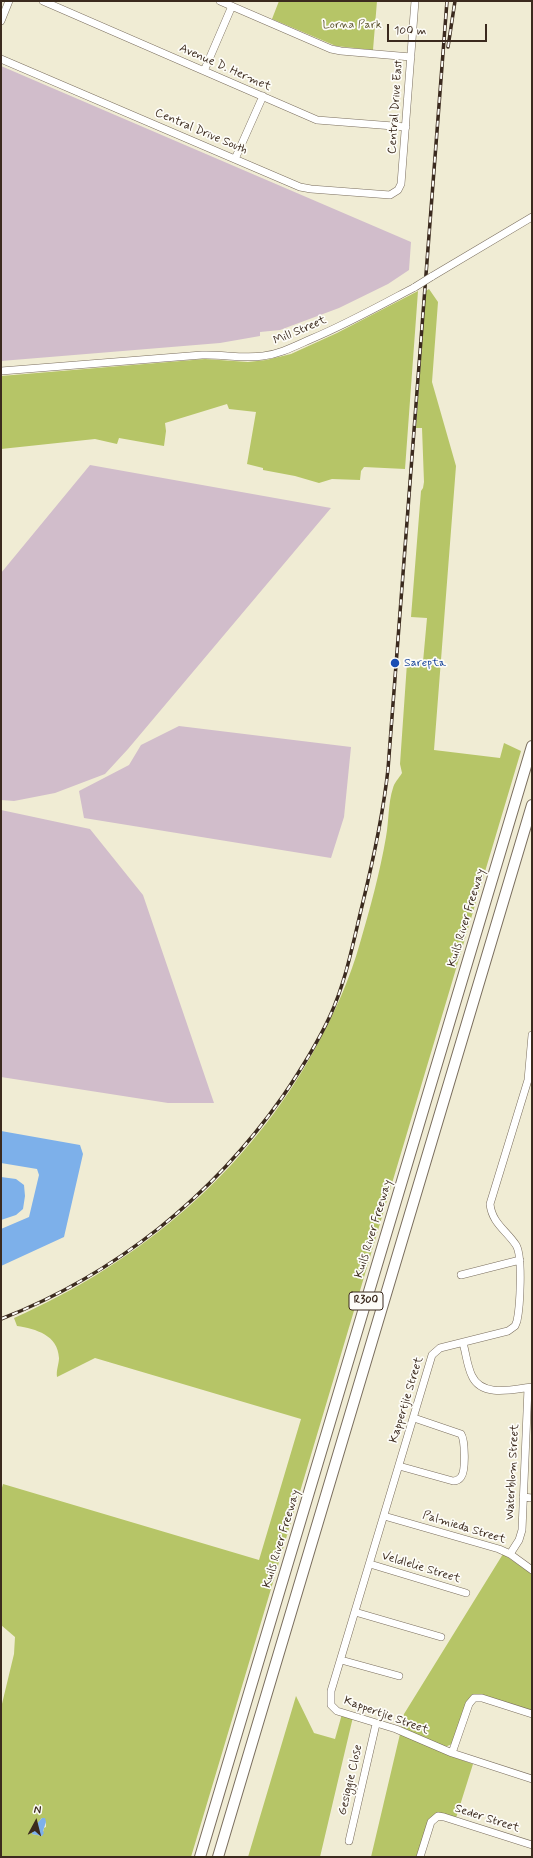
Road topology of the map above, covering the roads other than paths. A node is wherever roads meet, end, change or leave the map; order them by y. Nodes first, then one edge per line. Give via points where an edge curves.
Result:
1 (10, 1) edge
2 (43, 1) edge
3 (220, 1) edge
4 (415, 1) edge
5 (232, 6) junction
6 (1, 21) edge
7 (411, 57) junction
8 (1, 59) edge
9 (204, 70) junction
10 (263, 96) junction
11 (406, 127) junction
12 (235, 159) junction
13 (398, 190) joint
14 (532, 217) edge
15 (1, 371) edge
16 (532, 746) edge
17 (532, 805) edge
18 (532, 1035) edge
19 (520, 1260) junction
20 (461, 1275) dead end
21 (463, 1343) junction
22 (530, 1387) edge
23 (414, 1418) junction
24 (529, 1439) edge
25 (399, 1466) junction
26 (523, 1497) junction
27 (532, 1498) edge
28 (384, 1516) junction
29 (510, 1554) junction
30 (370, 1564) junction
31 (532, 1570) edge
32 (466, 1593) dead end
33 (355, 1612) junction
34 (441, 1637) dead end
35 (341, 1660) junction
36 (399, 1676) dead end
37 (532, 1714) edge
38 (376, 1724) junction
39 (452, 1754) junction
40 (532, 1779) edge
41 (348, 1841) dead end
42 (532, 1845) edge
43 (200, 1857) edge
44 (218, 1857) edge
45 (420, 1857) edge

1 - 6 street
2 - 9 street, Avenue D. Hermet
3 - 5 street
4 - 7 street, Central Drive East
5 - 7 street via 341,51
5 - 9 street
7 - 11 street, Central Drive East
8 - 12 street, Central Drive South
9 - 10 street, Avenue D. Hermet
10 - 11 street, Avenue D. Hermet via 317,120
10 - 12 street
11 - 13 street, Central Drive East
12 - 13 street, Central Drive South via 306,188 386,195
14 - 15 street, Mill Street, bridge via 415,287 347,323 273,354 253,357 202,355
16 - 43 highway, Kuils River Freeway / R300
17 - 44 highway, R300
18 - 19 street, Kappertjie Street via 528,1080 490,1204 495,1222 516,1245
19 - 20 street
19 - 21 street, Kappertjie Street via 518,1318 515,1326 508,1332
21 - 22 street via 472,1375 477,1383 496,1391
21 - 23 street, Kappertjie Street via 440,1348 432,1355
22 - 24 street, Waterblom Street
23 - 25 street, Kappertjie Street
23 - 25 street via 461,1434 464,1441 463,1474 458,1480 453,1481
24 - 26 street, Waterblom Street
25 - 28 street, Kappertjie Street
26 - 27 street
26 - 29 street, Waterblom Street via 521,1534
28 - 29 street, Palmieda Street
28 - 30 street, Kappertjie Street
29 - 31 street, Palmieda Street
30 - 32 street, Veldlelie Street
30 - 33 street, Kappertjie Street
33 - 34 street
33 - 35 street, Kappertjie Street
35 - 36 street
35 - 38 street, Kappertjie Street via 331,1691 331,1705 344,1714
37 - 39 street via 482,1698 474,1698 469,1704
38 - 39 street, Kappertjie Street via 410,1735
38 - 41 street, Gesiggie Close
39 - 40 street, Kappertjie Street
42 - 45 street, Seder Street via 444,1817 435,1818 431,1822

